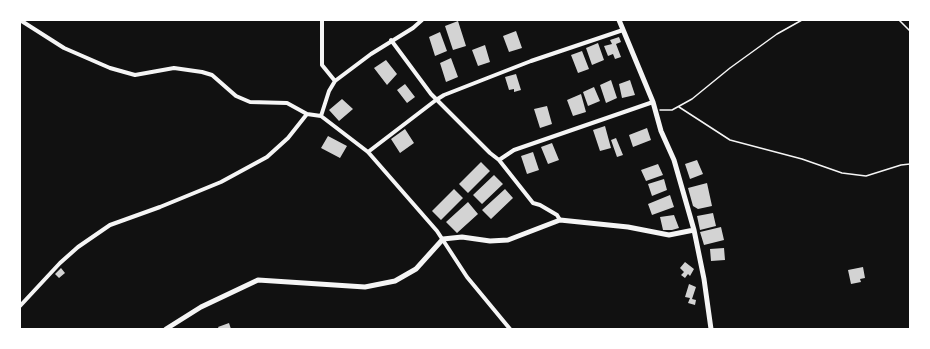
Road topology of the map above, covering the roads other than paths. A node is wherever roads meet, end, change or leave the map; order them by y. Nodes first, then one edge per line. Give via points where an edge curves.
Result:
1 (20, 20) edge
2 (322, 20) edge
3 (422, 20) edge
4 (619, 20) edge
5 (623, 30) junction
6 (391, 40) junction
7 (335, 82) junction
8 (436, 100) junction
9 (652, 102) junction
10 (307, 114) junction
11 (321, 116) junction
12 (368, 152) junction
13 (499, 160) junction
14 (560, 220) junction
15 (694, 230) junction
16 (443, 240) junction
17 (20, 306) edge
18 (166, 329) edge
19 (510, 329) edge
20 (712, 329) edge

1 - 10 street via 64,48 110,68 135,74 174,68 202,72 212,75 236,96 250,102 287,103
2 - 7 street via 322,65
3 - 6 street
4 - 5 street
5 - 8 street via 531,62
5 - 9 street
6 - 7 street
6 - 8 street
7 - 11 street via 329,91
8 - 12 street
8 - 13 street
9 - 13 street via 514,150
9 - 15 street via 674,160
10 - 11 street
10 - 17 street via 288,138 267,158 221,182 110,225 60,263
11 - 12 street
12 - 16 street
13 - 14 street via 533,203 557,215
14 - 15 street via 628,227 669,236
14 - 16 street via 508,240
15 - 20 street
16 - 18 street via 416,268 395,281 365,287 258,280 201,307
16 - 19 street via 467,277

